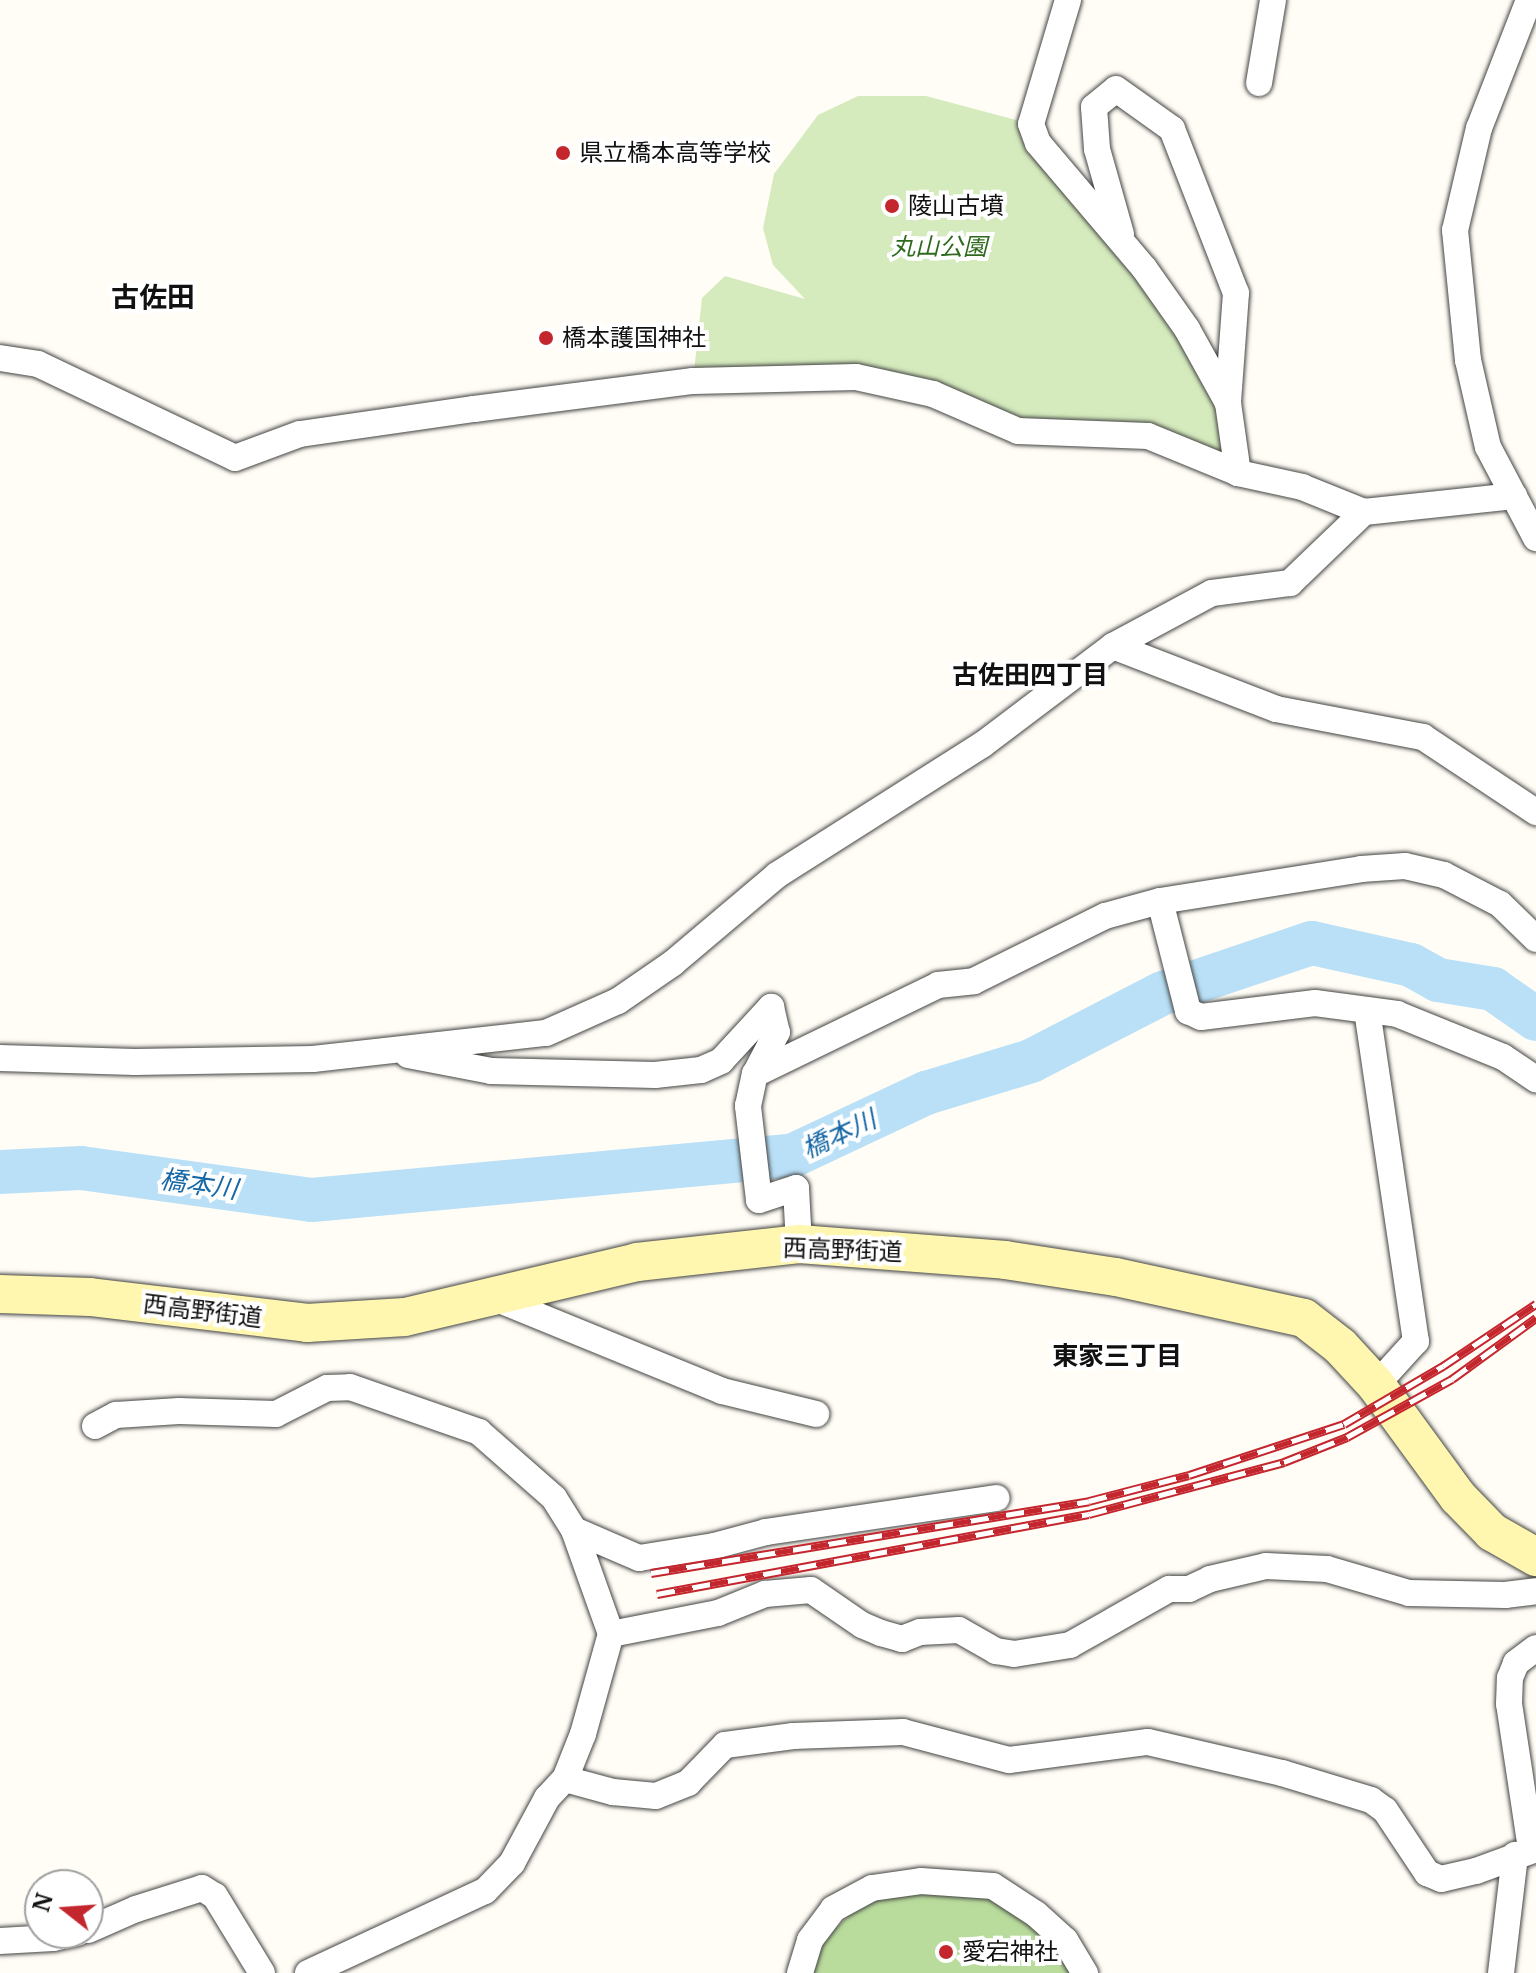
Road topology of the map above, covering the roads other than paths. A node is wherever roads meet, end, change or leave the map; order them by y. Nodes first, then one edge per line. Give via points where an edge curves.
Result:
1 (1068, 0) edge
2 (1273, 0) edge
3 (1529, 0) edge
4 (1259, 83) dead end
5 (1124, 245) junction
6 (0, 358) edge
7 (1228, 403) junction
8 (1238, 473) junction
9 (1514, 496) junction
10 (1364, 512) junction
11 (1536, 538) edge
12 (1113, 646) junction
13 (1536, 812) edge
14 (1160, 901) junction
15 (1536, 939) edge
16 (1367, 1010) junction
17 (389, 1051) junction
18 (0, 1058) edge
19 (755, 1074) junction
20 (1536, 1079) edge
21 (799, 1244) junction
22 (0, 1294) edge
23 (492, 1297) junction
24 (1376, 1385) junction
25 (816, 1414) dead end
26 (95, 1426) dead end
27 (997, 1498) dead end
28 (574, 1530) junction
29 (1536, 1557) edge
30 (1536, 1591) edge
31 (611, 1634) junction
32 (1536, 1648) edge
33 (565, 1779) junction
34 (1527, 1851) edge
35 (104, 1923) edge
36 (24, 1940) edge
37 (0, 1941) edge
38 (262, 1973) edge
39 (308, 1973) edge
40 (800, 1973) edge
41 (1085, 1973) edge
42 (1501, 1973) edge

1 - 5 street via 1031,124 1038,143
2 - 4 street
3 - 9 street via 1479,128 1455,230 1468,360 1488,447
5 - 7 street via 1187,329
5 - 7 street via 1097,149 1094,107 1116,89 1172,129 1236,293
6 - 8 street via 38,364 235,458 300,434 474,409 693,381 856,377 933,394 1018,431 1148,436
7 - 8 street
8 - 10 street via 1302,487
9 - 10 street
9 - 11 street
10 - 12 street via 1290,583 1212,593
12 - 13 street via 1276,709 1423,737
12 - 17 street via 982,745 777,875 673,963 618,1001 546,1033
14 - 15 street via 1405,866 1444,875 1500,904
14 - 16 street via 1188,1011 1201,1017 1315,1003
14 - 19 street via 1105,916 974,981 938,985
16 - 20 street via 1397,1014 1479,1047
16 - 24 street via 1416,1341
17 - 18 street via 313,1059
17 - 19 street via 491,1071 655,1075 701,1070 721,1061 771,1007 777,1032
19 - 21 street via 748,1106 759,1200 796,1188
21 - 23 street, 西高野街道 via 637,1262
21 - 24 street, 西高野街道 via 1005,1260 1116,1277 1304,1318 1340,1346
22 - 23 street, 西高野街道 via 90,1297 307,1323 405,1317
23 - 25 street via 722,1391
24 - 29 street, 西高野街道 via 1458,1497 1492,1532
26 - 28 street via 116,1415 276,1414 327,1388 350,1387 479,1432 554,1498
27 - 28 street via 766,1532 639,1558
28 - 31 street
30 - 31 street via 1409,1593 1327,1569 1266,1566 1189,1589 1169,1589 1070,1645 1014,1654 996,1651 959,1630 920,1632 902,1639 881,1633 811,1590 765,1594 718,1613
31 - 33 street
32 - 34 street via 1516,1663 1510,1678
33 - 34 street via 656,1796 688,1783 725,1745 793,1736 903,1732 1009,1760 1148,1742 1371,1800 1385,1810 1427,1873 1441,1879
33 - 39 street via 547,1798 512,1863 485,1891
34 - 42 street
35 - 38 street via 202,1888 215,1896
36 - 37 street
40 - 41 street via 810,1940 833,1909 872,1888 921,1881 993,1886 1065,1940

